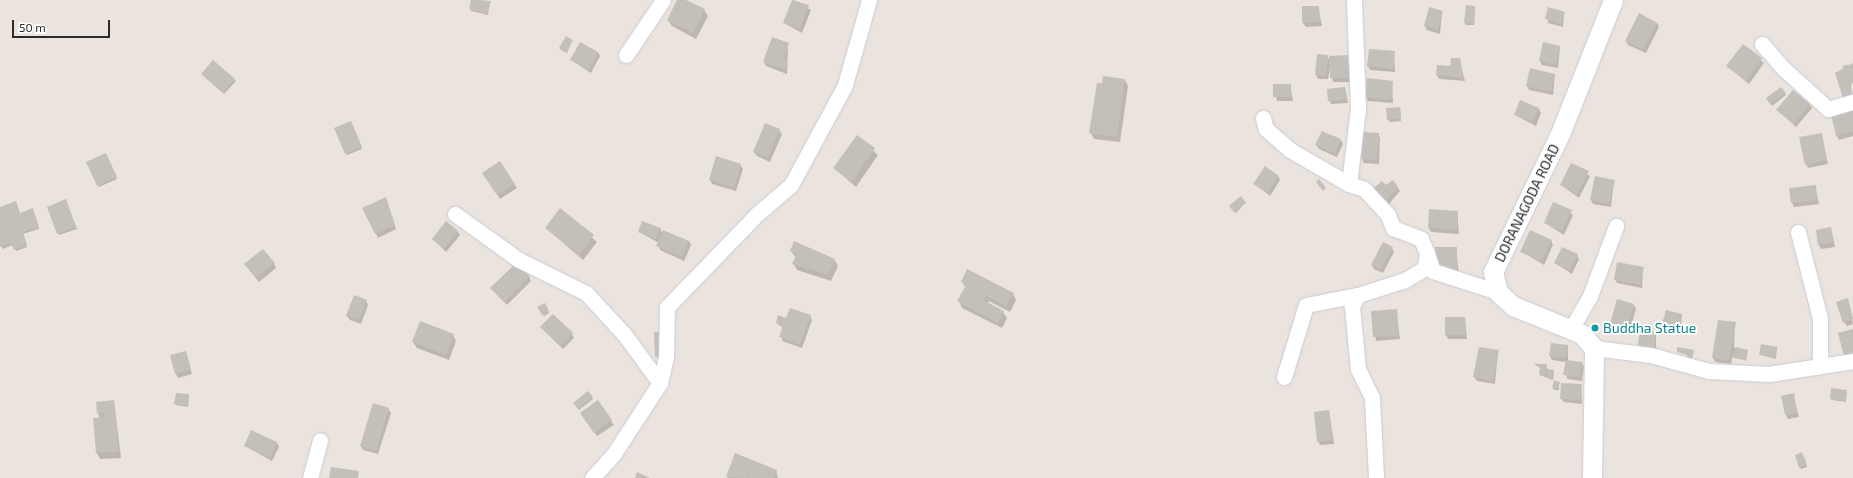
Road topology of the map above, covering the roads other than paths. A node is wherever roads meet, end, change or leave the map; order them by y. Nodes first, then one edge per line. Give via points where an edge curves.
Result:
1 (663, 0) edge
2 (870, 0) edge
3 (1354, 0) edge
4 (1613, 0) edge
5 (1762, 44) dead end
6 (626, 55) dead end
7 (1853, 102) edge
8 (1263, 118) dead end
9 (1348, 184) junction
10 (456, 214) dead end
11 (1616, 226) dead end
12 (1798, 232) dead end
13 (1427, 253) junction
14 (1498, 292) junction
15 (1358, 295) junction
16 (1571, 329) junction
17 (1594, 348) junction
18 (1853, 362) edge
19 (1820, 366) junction
20 (1284, 377) dead end
21 (660, 383) junction
22 (320, 440) dead end
23 (310, 478) edge
24 (592, 478) edge
25 (1376, 478) edge
26 (1592, 478) edge

1 - 6 street
2 - 21 street via 845,86 791,186 757,214 667,308 666,356
3 - 9 street via 1358,109
4 - 14 street, DORANAGODA ROAD via 1560,134 1505,242 1493,272
5 - 7 street via 1782,68 1828,109
8 - 9 street via 1266,129 1290,150
9 - 13 street via 1364,189 1388,215 1393,228 1421,239
10 - 21 street via 519,260 586,293 624,334
11 - 16 street via 1590,296
12 - 19 street via 1820,318
13 - 14 street via 1433,271
13 - 15 street via 1425,268 1405,280
14 - 16 street via 1513,306
15 - 20 street via 1306,305
15 - 25 street via 1352,306 1358,369 1372,398
16 - 17 street via 1582,334
17 - 19 street via 1651,354 1709,371 1769,374
17 - 26 street
18 - 19 street
21 - 24 street via 613,455
22 - 23 street

